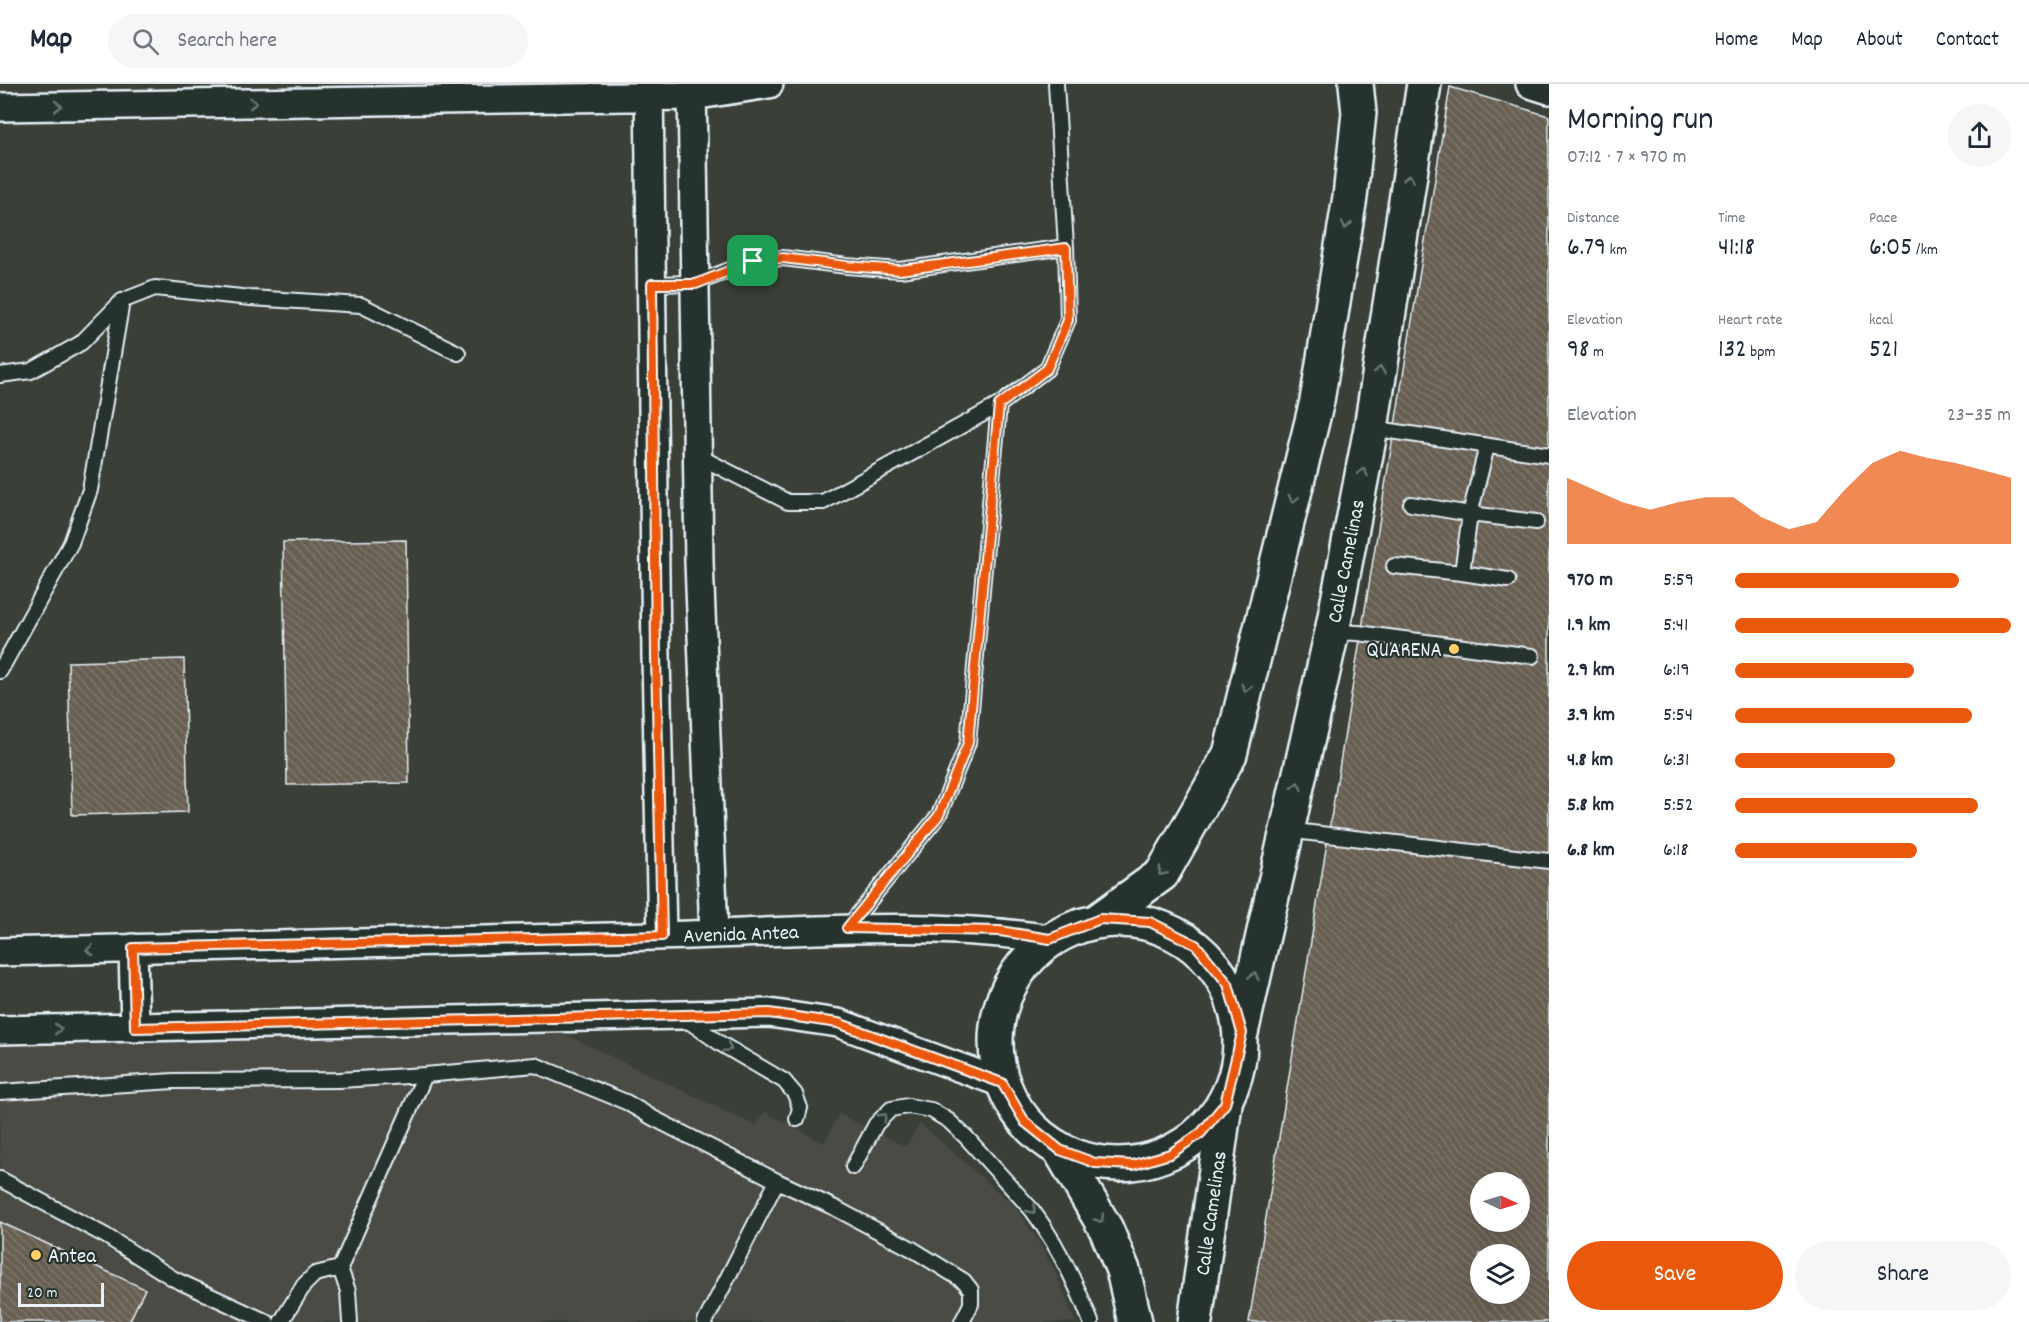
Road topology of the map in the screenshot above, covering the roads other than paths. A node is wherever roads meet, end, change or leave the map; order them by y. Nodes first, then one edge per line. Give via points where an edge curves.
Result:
1 (769, 84) edge
2 (1056, 84) edge
3 (1356, 84) edge
4 (1424, 84) edge
5 (1530, 84) edge
6 (692, 90) edge
7 (1549, 90) edge
8 (649, 91) edge
9 (0, 107) edge
10 (1066, 248) junction
11 (652, 284) junction
12 (696, 284) junction
13 (122, 301) junction
14 (458, 353) dead end
15 (0, 375) edge
16 (999, 405) junction
17 (1371, 428) junction
18 (1487, 446) junction
19 (1549, 455) edge
20 (698, 456) junction
21 (1411, 504) dead end
22 (1470, 514) junction
23 (1536, 522) dead end
24 (655, 562) junction
25 (699, 562) junction
26 (1394, 566) dead end
27 (1462, 573) junction
28 (1508, 580) dead end
29 (1332, 632) junction
30 (1532, 656) dead end
31 (0, 671) edge
32 (1286, 830) junction
33 (1549, 861) edge
34 (1100, 919) junction
35 (847, 928) junction
36 (714, 934) junction
37 (662, 936) junction
38 (1050, 939) junction
39 (133, 948) junction
40 (0, 952) edge
41 (680, 1015) junction
42 (135, 1028) junction
43 (0, 1030) edge
44 (1242, 1033) junction
45 (425, 1075) junction
46 (1002, 1083) junction
47 (0, 1092) edge
48 (1225, 1104) junction
49 (797, 1119) dead end
50 (1060, 1150) junction
51 (853, 1167) dead end
52 (0, 1179) edge
53 (777, 1181) junction
54 (340, 1268) junction
55 (267, 1322) edge
56 (281, 1322) edge
57 (350, 1322) edge
58 (705, 1322) edge
59 (962, 1322) edge
60 (1091, 1322) edge
61 (1135, 1322) edge
62 (1195, 1322) edge

1 - 6 street
2 - 10 lane
3 -> 34 main road via 1359,113 1350,197 1317,401 1230,754 1162,874
17 -> 4 main road, Calle Camelinas
5 - 7 street
6 - 8 street
6 - 12 street
9 -> 8 street
8 - 11 street
10 - 12 lane via 900,270 783,258 753,261
10 - 16 lane via 1068,320 1047,369
11 - 12 lane
11 - 24 street
12 - 20 street
13 - 14 lane via 155,288 361,305
13 - 15 lane via 81,343 32,371
13 - 31 lane via 90,490 71,543
16 - 20 lane via 823,502 788,502
16 - 35 lane via 968,743 939,815
17 - 18 lane
29 -> 17 main road, Calle Camelinas
18 - 19 lane
18 - 22 lane
20 - 25 street
21 - 22 lane
22 - 23 lane
22 - 27 lane
24 - 25 street
24 - 37 street
25 - 36 street
26 - 27 lane
27 - 28 lane
29 - 30 lane
32 -> 29 main road, Calle Camelinas
32 - 33 lane
44 -> 32 main road, Calle Camelinas
34 - 38 main road
34 - 44 main road via 1150,922 1196,945 1228,984
35 - 36 street, Avenida Antea
35 - 38 street, Avenida Antea via 1000,931
36 - 37 street, Avenida Antea
37 - 39 street, Avenida Antea
38 - 46 main road via 1026,960 1008,987 998,1018 996,1051
39 -> 40 street, Avenida Antea
39 - 42 street
41 - 42 street
41 - 46 street via 769,1013 838,1023
41 -> 49 lane via 784,1081 800,1108
43 -> 42 street
44 - 48 main road, Calle Camelinas
45 - 47 lane via 174,1081
45 - 53 lane via 534,1065 626,1102
45 - 54 lane
46 - 50 main road via 1025,1122
48 - 50 main road via 1201,1133 1170,1154 1133,1165 1095,1163
48 - 62 main road, Calle Camelinas
50 -> 61 main road via 1106,1229 1123,1270
51 -> 60 lane via 876,1125 891,1109 908,1106 931,1110 949,1121 1043,1224
52 - 55 lane via 174,1279
53 - 58 lane
53 - 59 lane via 835,1208 963,1281 971,1290 971,1304
54 - 56 lane via 315,1274
54 - 57 lane via 348,1291

